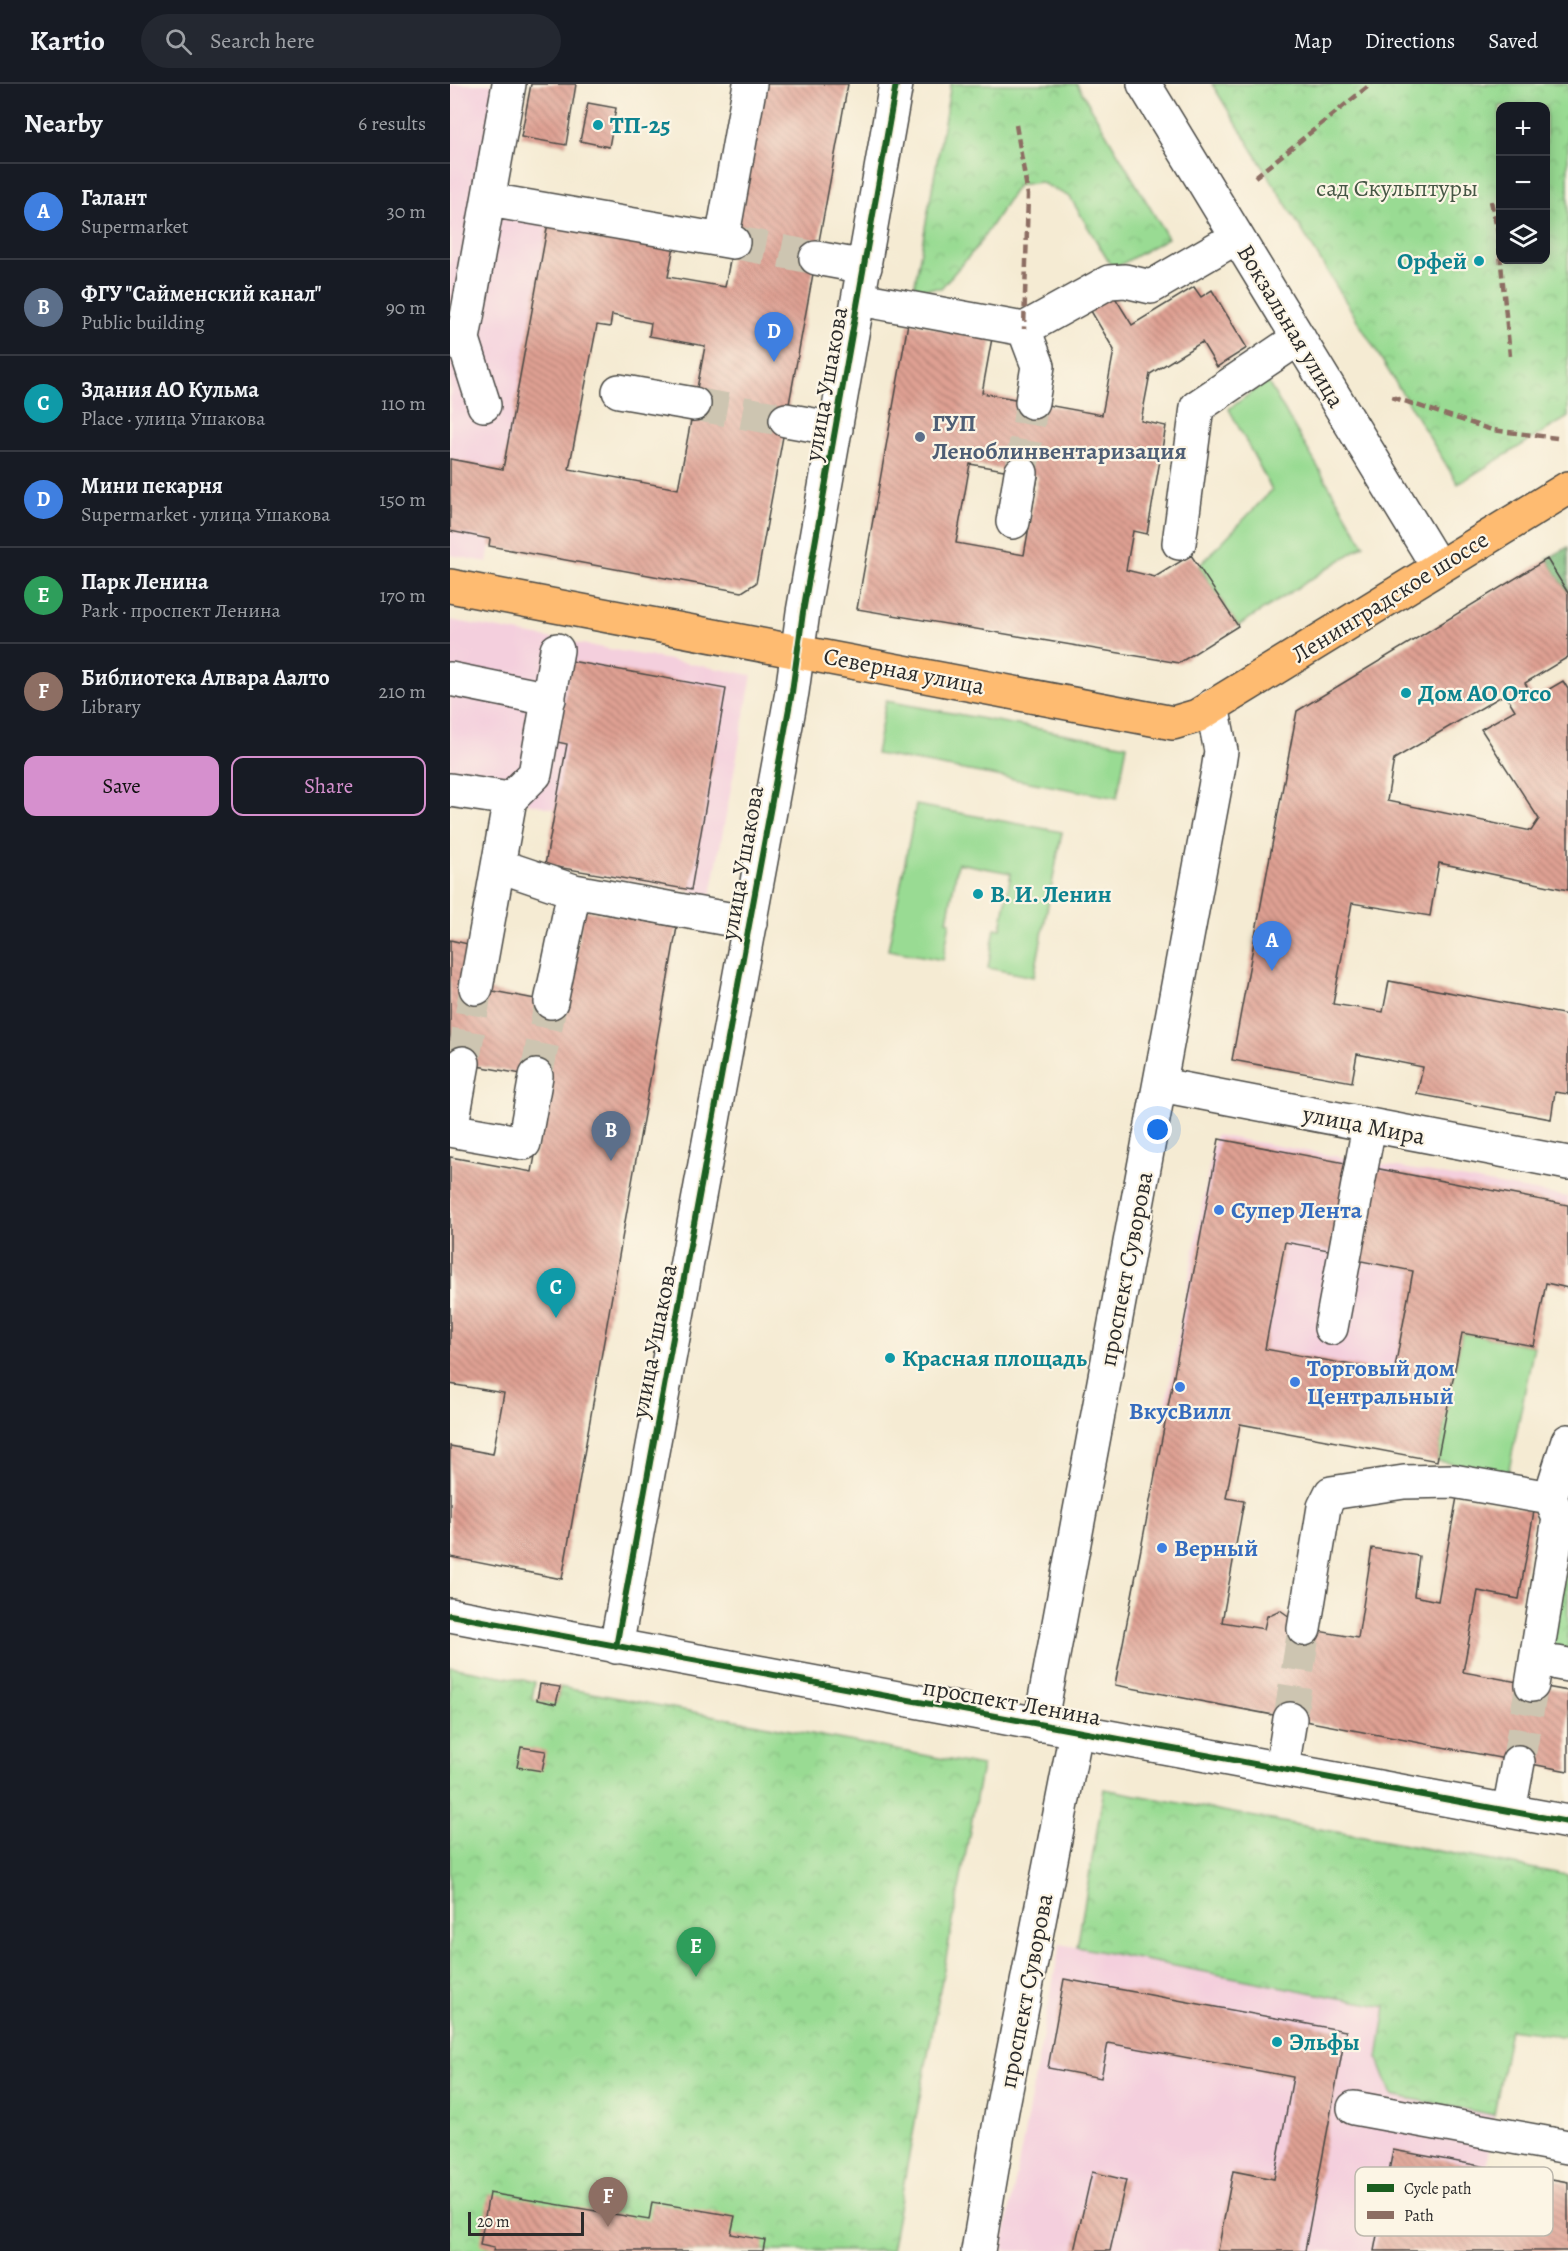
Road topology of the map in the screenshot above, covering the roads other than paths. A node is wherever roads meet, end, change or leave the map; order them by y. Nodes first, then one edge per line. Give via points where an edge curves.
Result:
1 (509, 84) edge
2 (750, 84) edge
3 (896, 84) edge
4 (1144, 84) edge
5 (489, 200) junction
6 (1237, 237) junction
7 (816, 258) tunnel mouth
8 (865, 267) junction
9 (860, 299) junction
10 (1024, 329) junction
11 (457, 338) edge
12 (1299, 338) junction
13 (619, 392) dead end
14 (1032, 402) tunnel mouth
15 (694, 404) tunnel mouth
16 (484, 405) dead end
17 (786, 420) tunnel mouth
18 (836, 429) junction
19 (1021, 473) tunnel mouth
20 (1568, 488) edge
21 (1013, 522) dead end
22 (1179, 543) dead end
23 (1438, 567) junction
24 (450, 586) edge
25 (557, 650) dead end
26 (798, 651) junction
27 (450, 679) edge
28 (549, 699) junction
29 (1212, 706) junction
30 (450, 790) edge
31 (510, 799) junction
32 (500, 866) junction
33 (574, 891) junction
34 (750, 923) junction
35 (476, 988) tunnel mouth
36 (551, 1002) tunnel mouth
37 (463, 1063) tunnel mouth
38 (536, 1076) tunnel mouth
39 (1161, 1085) junction
40 (1369, 1126) junction
41 (451, 1130) edge
42 (1568, 1163) edge
43 (1331, 1328) dead end
44 (1568, 1441) edge
45 (1559, 1512) edge
46 (450, 1615) edge
47 (1304, 1629) tunnel mouth
48 (616, 1647) junction
49 (1532, 1685) tunnel mouth
50 (1290, 1719) tunnel mouth
51 (1040, 1725) junction
52 (1076, 1732) junction
53 (1518, 1762) tunnel mouth
54 (1282, 1768) junction
55 (1509, 1811) junction
56 (1568, 1822) edge
57 (1354, 2108) dead end
58 (1568, 2147) edge
59 (978, 2251) edge

1 - 5 street
2 - 5 street via 728,241
3 - 8 street, улица Ушакова
4 - 6 street, Вокзальная улица
5 - 11 street
6 - 10 street via 1151,287 1109,282
6 - 12 street, Вокзальная улица
7 - 8 street
8 - 9 street, улица Ушакова
9 - 10 street
9 - 18 street, улица Ушакова
10 - 14 street via 1038,366
11 - 16 street
12 - 22 street via 1197,407
12 - 23 street, Вокзальная улица
13 - 15 street
17 - 18 street
18 - 26 street, улица Ушакова
19 - 21 street
20 - 23 main road, Ленинградское шоссе
23 - 29 main road, Ленинградское шоссе
24 - 26 main road, Северная улица
25 - 28 street
26 - 29 main road, Северная улица via 1173,723 1197,716
26 - 34 street, улица Ушакова
27 - 28 street
28 - 31 street via 535,774
29 - 39 street, проспект Суворова via 1221,751
30 - 31 street
31 - 32 street
32 - 33 street
32 - 35 street
33 - 34 street
33 - 36 street
34 - 48 street, улица Ушакова
37 - 41 street
38 - 41 street via 524,1143
39 - 40 street, улица Мира
39 - 51 street, проспект Суворова
40 - 42 street, улица Мира
40 - 43 street
44 - 45 street
45 - 47 street via 1454,1481 1404,1482 1331,1493 1324,1507
45 - 49 street
46 - 48 street, проспект Ленина
48 - 51 street, проспект Ленина
50 - 54 street
51 - 52 street, проспект Ленина
52 - 54 street, проспект Ленина
52 - 59 street, проспект Суворова
53 - 55 street
54 - 55 street, проспект Ленина
55 - 56 street, проспект Ленина
57 - 58 street

